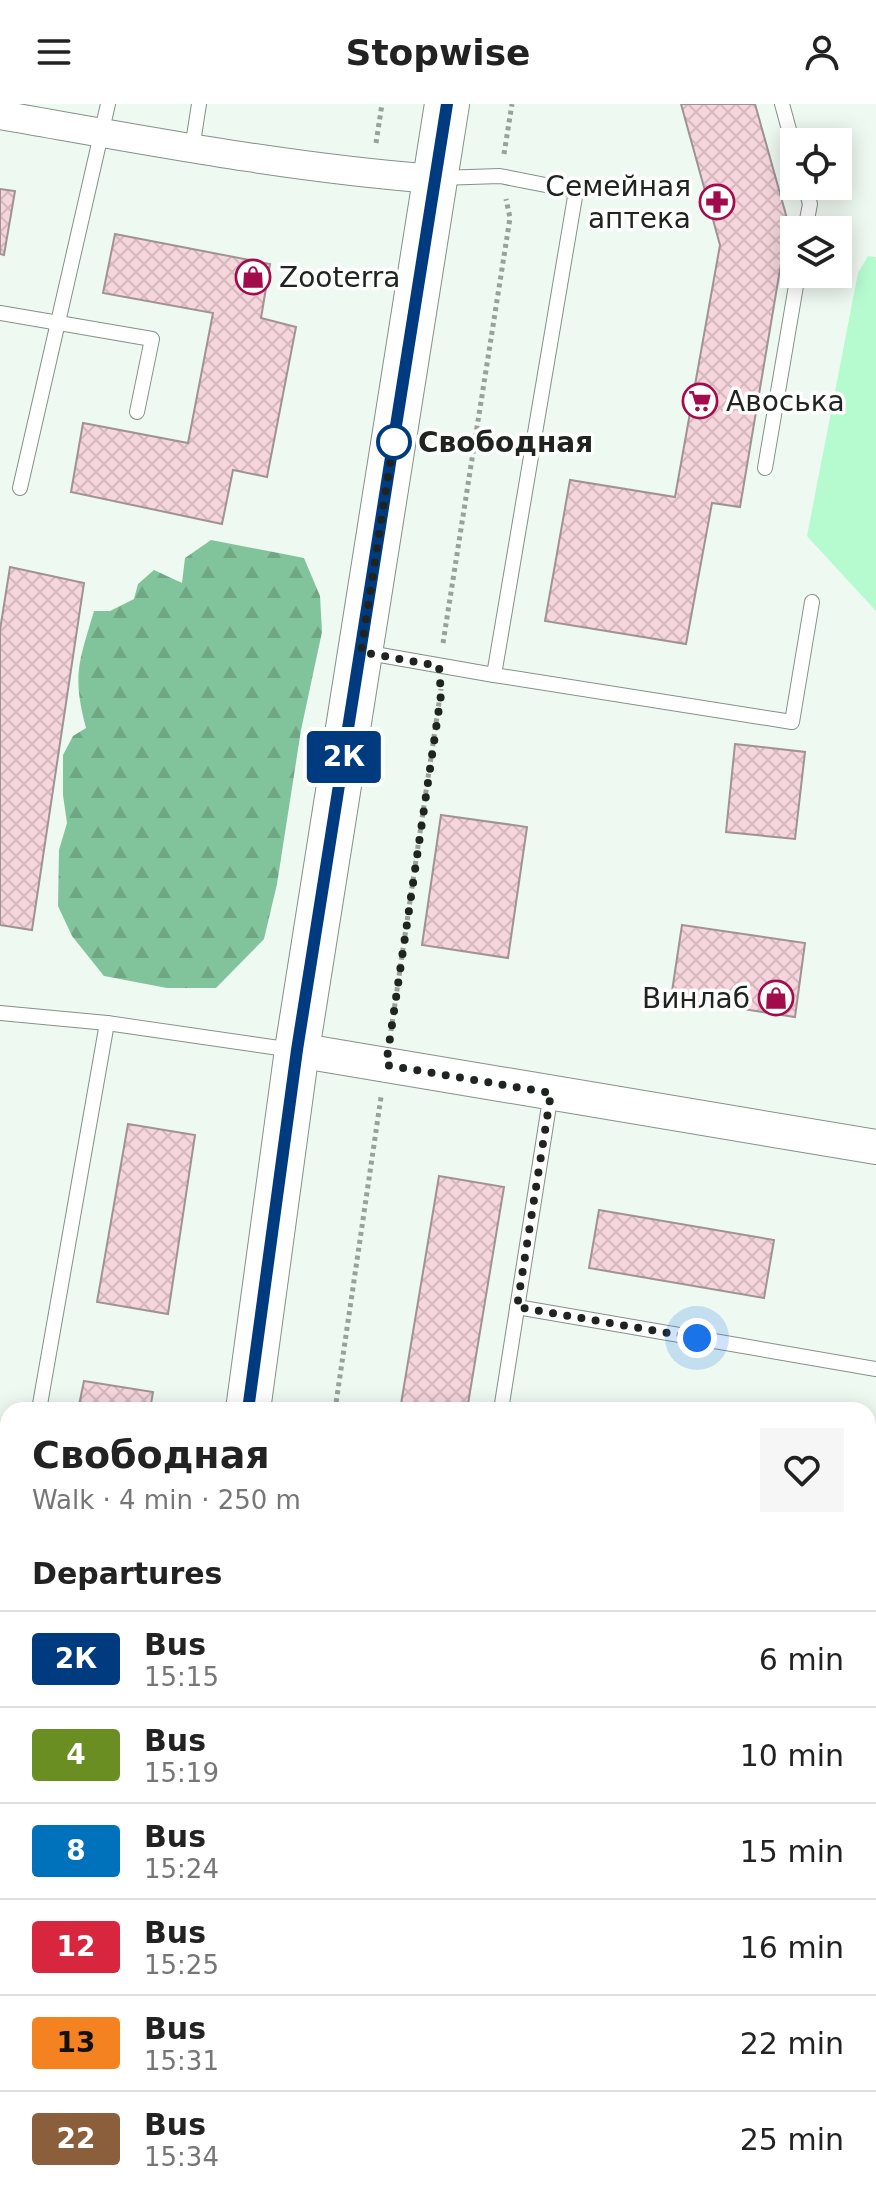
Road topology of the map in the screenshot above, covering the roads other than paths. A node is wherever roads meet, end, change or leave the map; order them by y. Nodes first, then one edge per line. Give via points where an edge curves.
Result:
1 (108, 104) edge
2 (199, 104) edge
3 (447, 104) edge
4 (782, 104) edge
5 (0, 115) edge
6 (789, 128) edge
7 (102, 132) junction
8 (192, 149) junction
9 (435, 179) junction
10 (796, 288) edge
11 (0, 313) edge
12 (60, 322) junction
13 (137, 412) dead end
14 (765, 468) dead end
15 (20, 488) dead end
16 (812, 602) dead end
17 (361, 652) junction
18 (494, 675) junction
19 (0, 1013) edge
20 (107, 1023) junction
21 (297, 1050) junction
22 (551, 1093) junction
23 (876, 1147) edge
24 (517, 1307) junction
25 (876, 1369) edge
26 (40, 1402) edge
27 (249, 1402) edge
28 (502, 1402) edge

1 - 7 lane
2 - 8 lane
3 - 9 main road
4 - 6 lane
5 - 7 street
7 - 8 street
7 - 12 lane
8 - 9 street
9 - 17 main road
9 - 18 lane via 500,176 576,191
10 - 14 lane
11 - 12 lane
12 - 13 lane via 152,339
12 - 15 lane
16 - 18 lane via 792,722
17 - 18 lane
17 - 21 main road
19 - 20 lane
20 - 21 lane
20 - 26 lane
21 - 22 street
21 - 27 main road
22 - 23 street
22 - 24 lane
24 - 25 lane
24 - 28 lane

